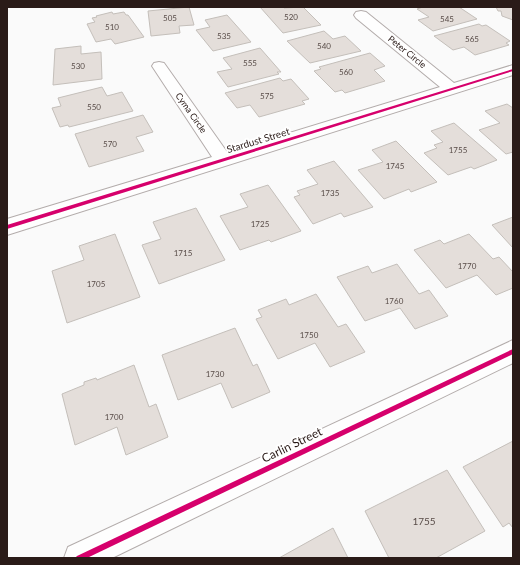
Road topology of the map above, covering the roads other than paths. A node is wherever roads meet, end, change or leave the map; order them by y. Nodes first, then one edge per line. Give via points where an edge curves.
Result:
1 (361, 15) dead end
2 (159, 66) dead end
3 (513, 70) edge
4 (452, 89) junction
5 (224, 160) junction
6 (7, 227) edge
7 (513, 351) edge
8 (79, 558) edge

1 - 4 street, Peter Circle
2 - 5 street, Cyma Circle
3 - 4 street, Stardust Street
4 - 5 street, Stardust Street
5 - 6 street, Stardust Street
7 - 8 street, Carlin Street

